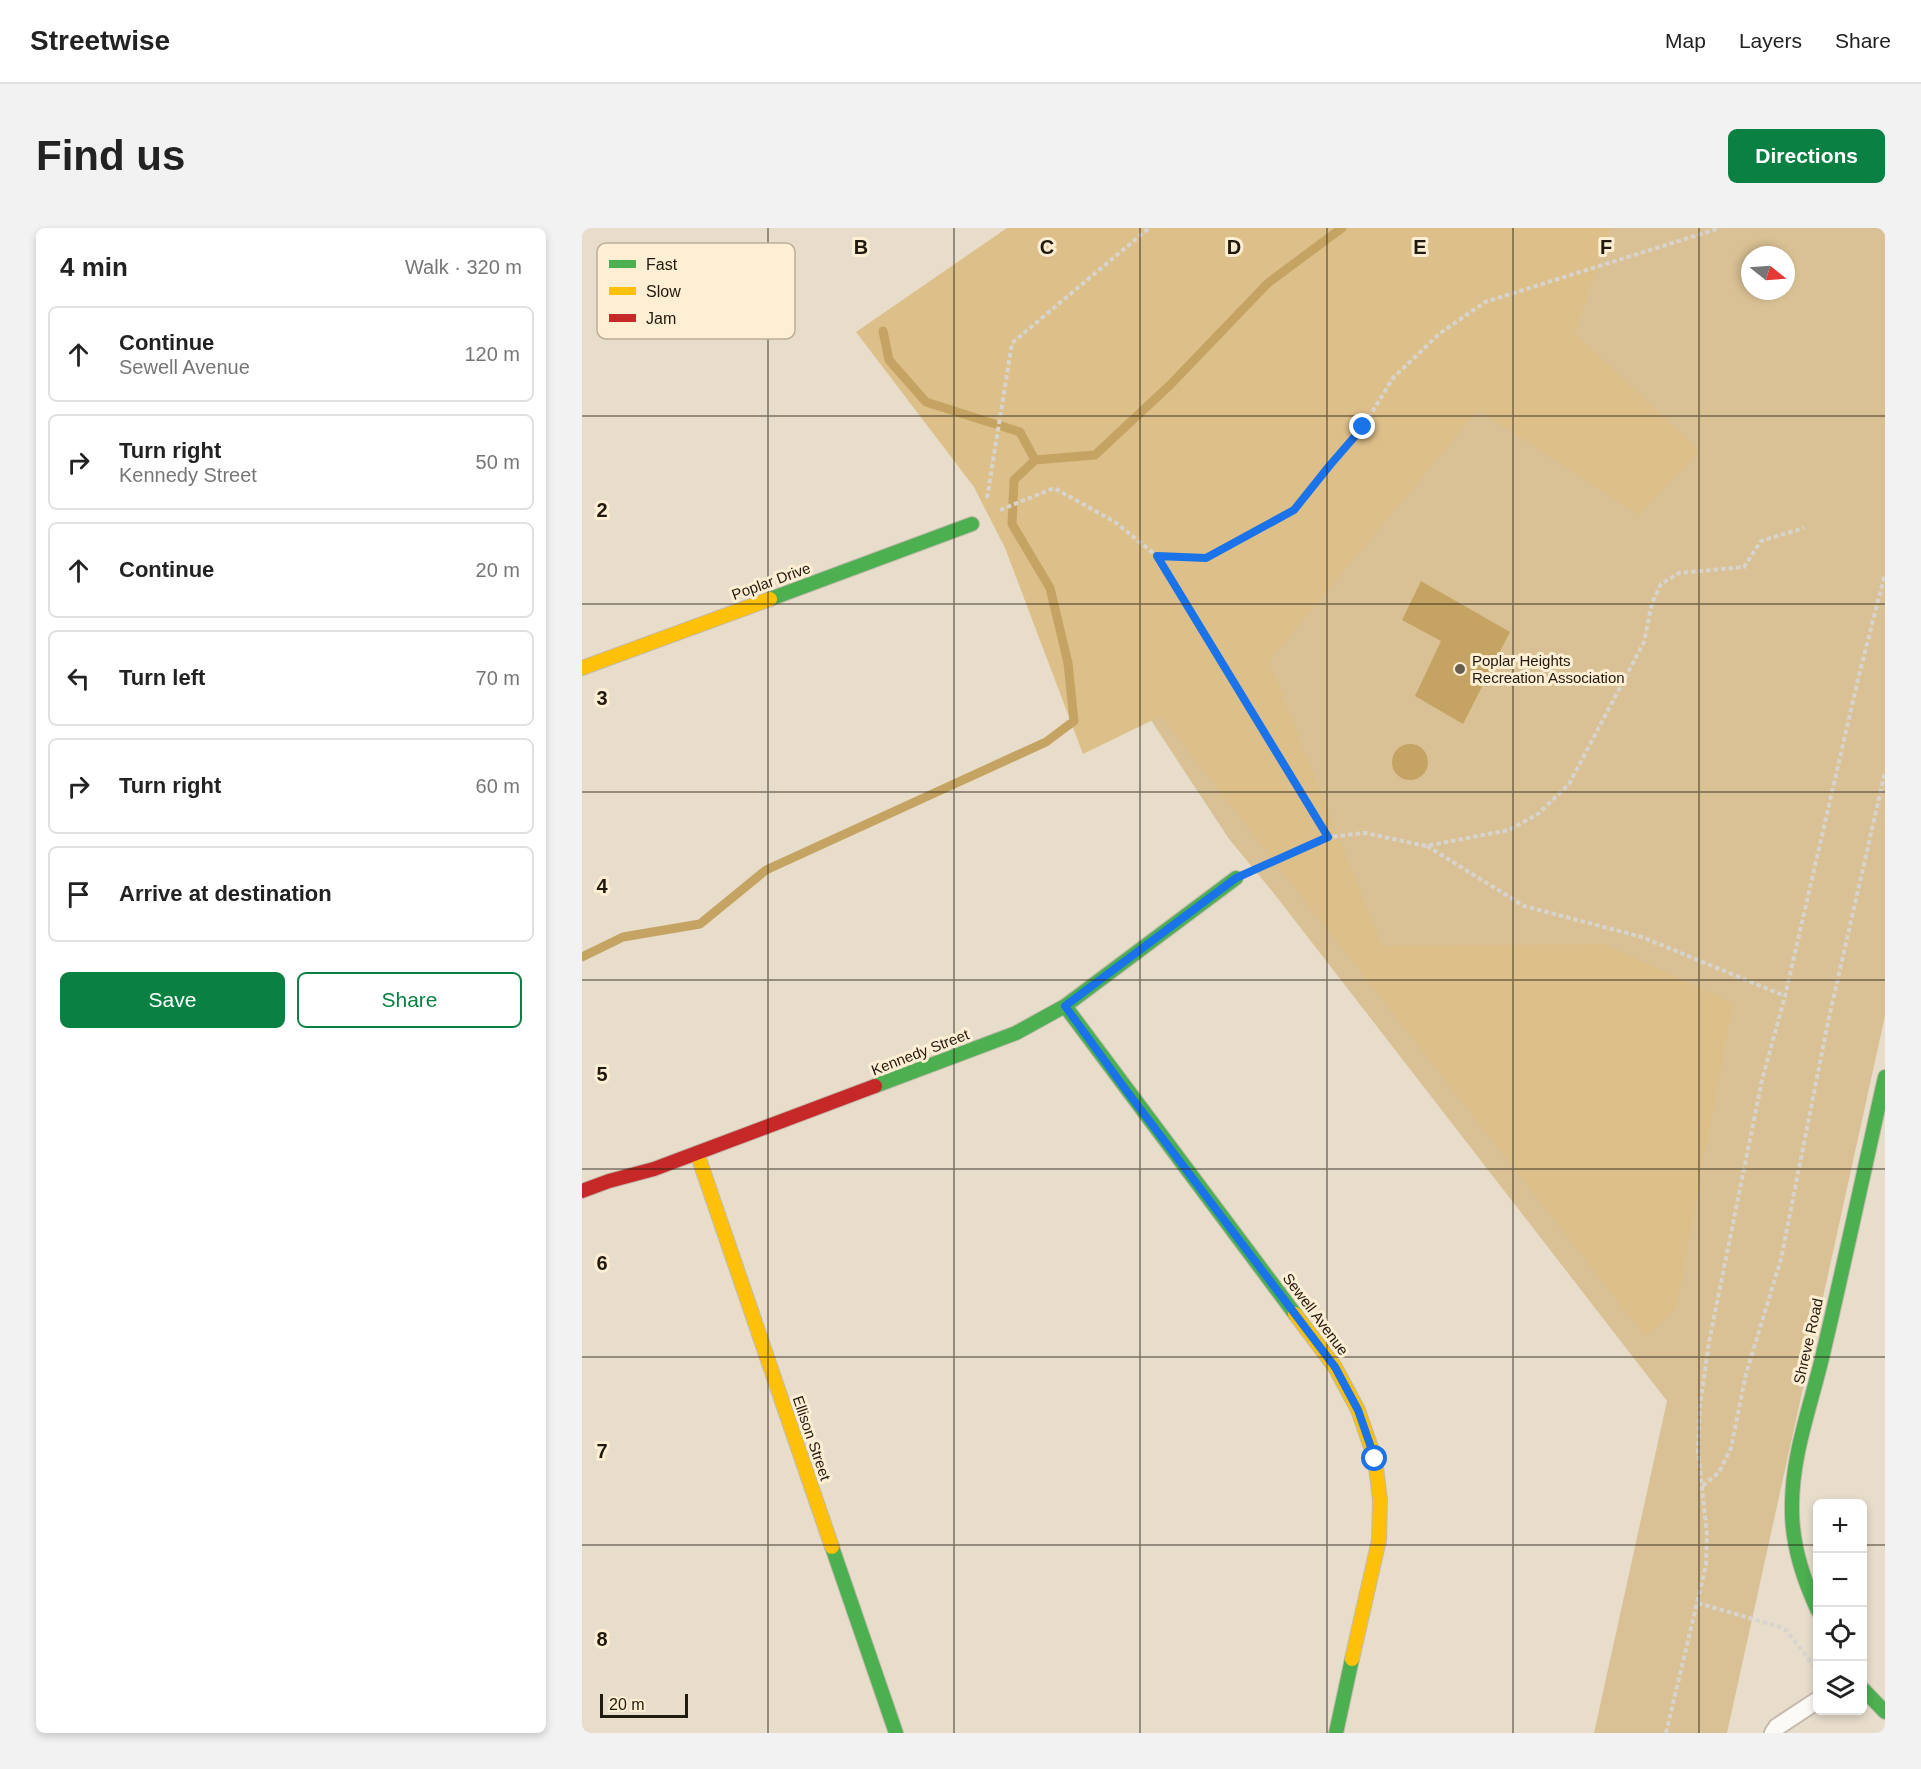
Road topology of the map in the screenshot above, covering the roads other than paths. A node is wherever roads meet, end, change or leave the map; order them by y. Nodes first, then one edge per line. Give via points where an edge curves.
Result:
1 (972, 525) dead end
2 (582, 668) edge
3 (1236, 878) road end
4 (1065, 1006) junction
5 (1885, 1077) edge
6 (697, 1153) junction
7 (582, 1191) edge
8 (1816, 1607) edge
9 (1867, 1692) edge
10 (1813, 1703) edge
11 (1885, 1712) edge
12 (896, 1733) edge
13 (1336, 1733) edge
14 (1773, 1733) edge

1 - 2 street, Poplar Drive
3 - 4 street, Kennedy Street
4 - 6 street, Kennedy Street via 1016,1033
4 - 13 street, Sewell Avenue via 1335,1367 1358,1410 1375,1459 1380,1500 1378,1539
5 - 8 street, Shreve Road via 1800,1436 1792,1497 1793,1533 1801,1569
6 - 7 street, Kennedy Street
6 - 12 street, Ellison Street
9 - 11 street
10 - 14 lane

